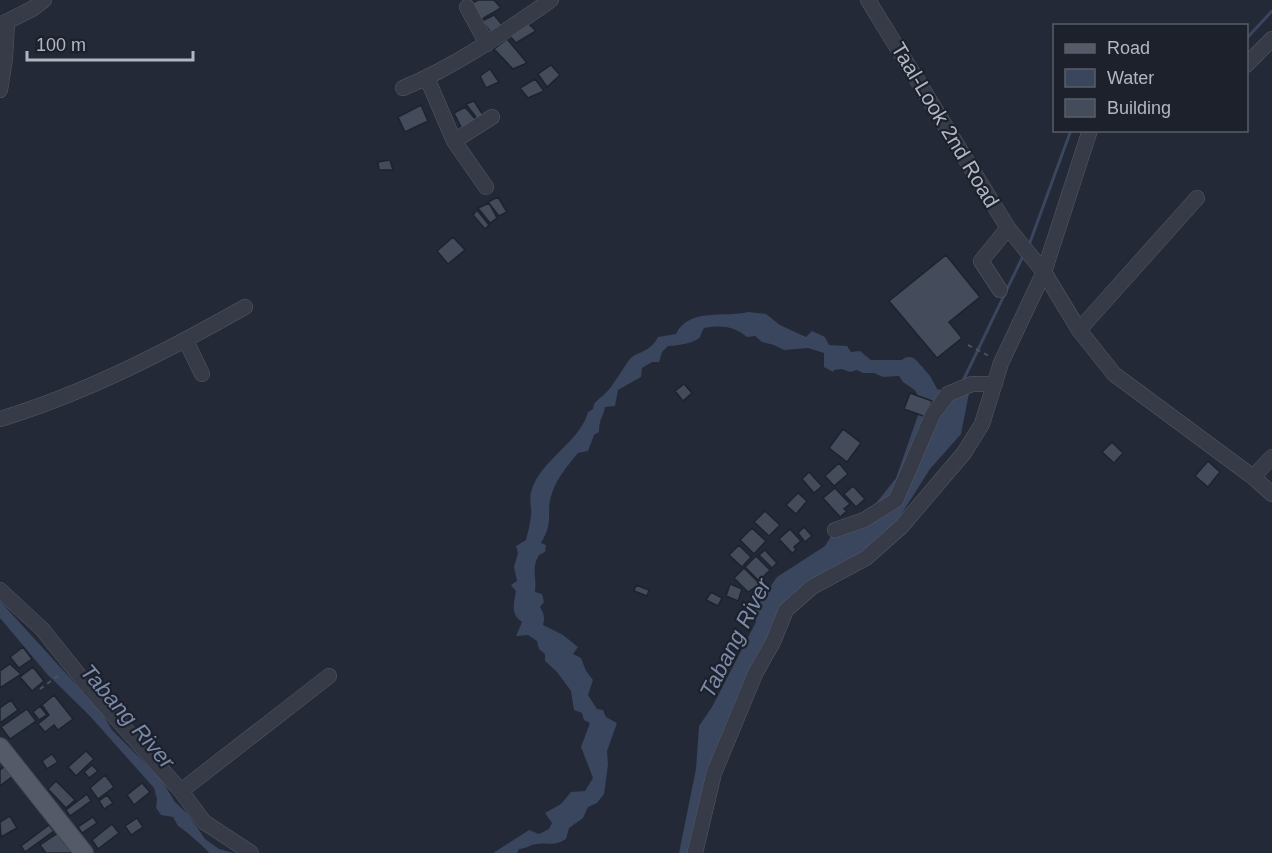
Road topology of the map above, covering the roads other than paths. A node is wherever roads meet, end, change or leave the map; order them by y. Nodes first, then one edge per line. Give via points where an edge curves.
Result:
1 (44, 0) edge
2 (551, 0) edge
3 (868, 0) edge
4 (467, 7) dead end
5 (3, 23) edge
6 (1272, 39) edge
7 (487, 44) junction
8 (1248, 62) edge
9 (427, 78) junction
10 (403, 88) dead end
11 (0, 90) edge
12 (492, 117) dead end
13 (1089, 132) edge
14 (454, 141) junction
15 (486, 188) dead end
16 (1197, 198) dead end
17 (1008, 228) junction
18 (1043, 270) junction
19 (1000, 290) dead end
20 (245, 308) dead end
21 (1079, 330) junction
22 (186, 341) junction
23 (202, 374) dead end
24 (991, 384) junction
25 (0, 419) edge
26 (1272, 457) edge
27 (1253, 477) junction
28 (1272, 495) edge
29 (835, 530) dead end
30 (0, 590) edge
31 (329, 676) dead end
32 (0, 747) edge
33 (181, 791) junction
34 (84, 853) edge
35 (251, 853) edge
36 (695, 853) edge

1 - 5 street
2 - 7 street
3 - 17 street, Taal-Look 2nd Road
4 - 7 street
5 - 11 street via 5,58
6 - 8 street
7 - 9 street
9 - 10 street
9 - 14 street
12 - 14 street
13 - 18 street
14 - 15 street
16 - 21 street
17 - 18 street, Taal-Look 2nd Road
17 - 19 street via 981,261
18 - 21 street, Taal-Look 2nd Road
18 - 24 street
20 - 22 street
21 - 27 street, Taal-Look 2nd Road via 1114,374
22 - 23 street
22 - 25 street via 47,405
24 - 29 street via 972,384 948,394 933,414 896,500 864,520
24 - 36 street via 982,424 964,453 901,527 866,558 812,587 786,610 714,773
26 - 27 street
27 - 28 street, Taal-Look 2nd Road
30 - 33 street via 42,629
31 - 33 street
32 - 34 main road
33 - 35 street via 204,822

